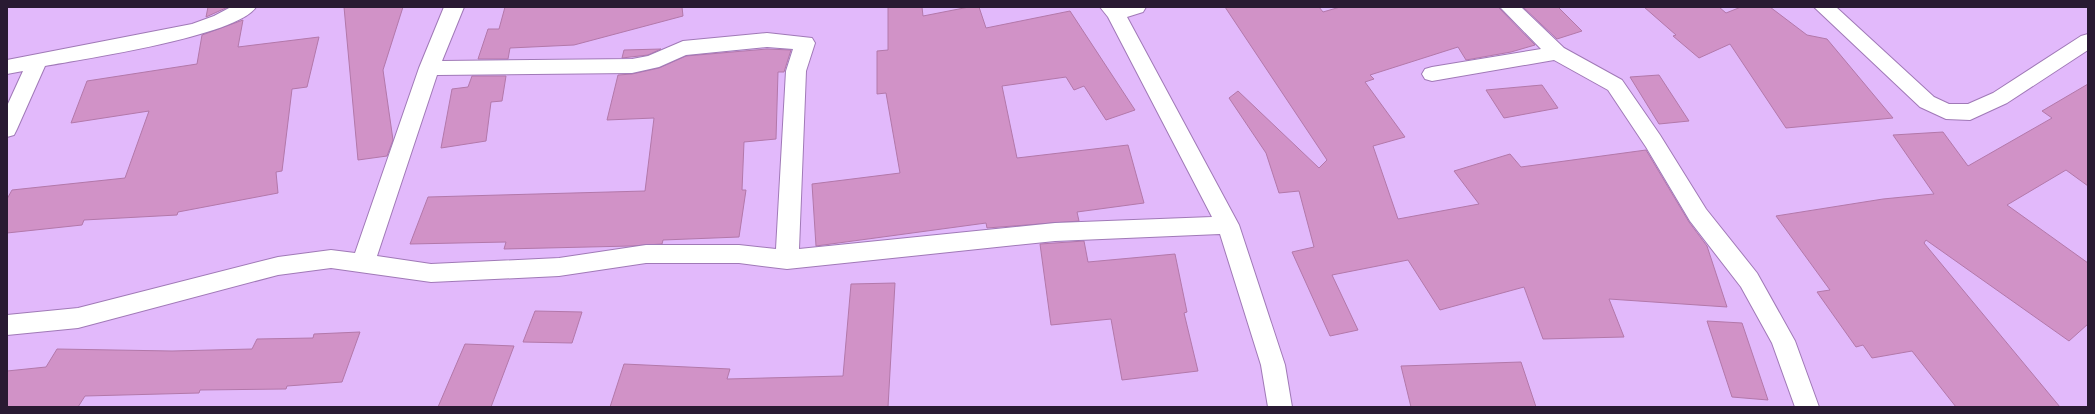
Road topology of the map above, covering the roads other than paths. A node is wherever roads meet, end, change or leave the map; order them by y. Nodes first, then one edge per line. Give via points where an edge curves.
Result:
1 (246, 7) edge
2 (454, 7) edge
3 (1510, 7) edge
4 (1824, 7) edge
5 (1121, 9) edge
6 (2088, 41) edge
7 (1557, 53) junction
8 (37, 63) junction
9 (7, 67) edge
10 (429, 68) junction
11 (1432, 74) dead end
12 (7, 129) edge
13 (1228, 224) junction
14 (787, 260) junction
15 (364, 264) junction
16 (7, 325) edge
17 (1280, 407) edge
18 (1807, 407) edge

1 - 8 street via 221,21 194,30
2 - 10 street
3 - 7 street
4 - 6 street via 1923,98 1946,111 1970,112 2000,98
5 - 13 street via 1168,115
7 - 11 street
7 - 18 street via 1615,85 1698,215 1749,280 1783,341
8 - 9 street
8 - 12 street
10 - 14 street via 632,66 652,62 683,48 767,40 806,43 796,71
10 - 15 street
13 - 14 street via 1055,232
13 - 17 street via 1273,364
14 - 15 street via 739,254 646,254 559,267 431,273
15 - 16 street via 331,259 278,266 78,318

